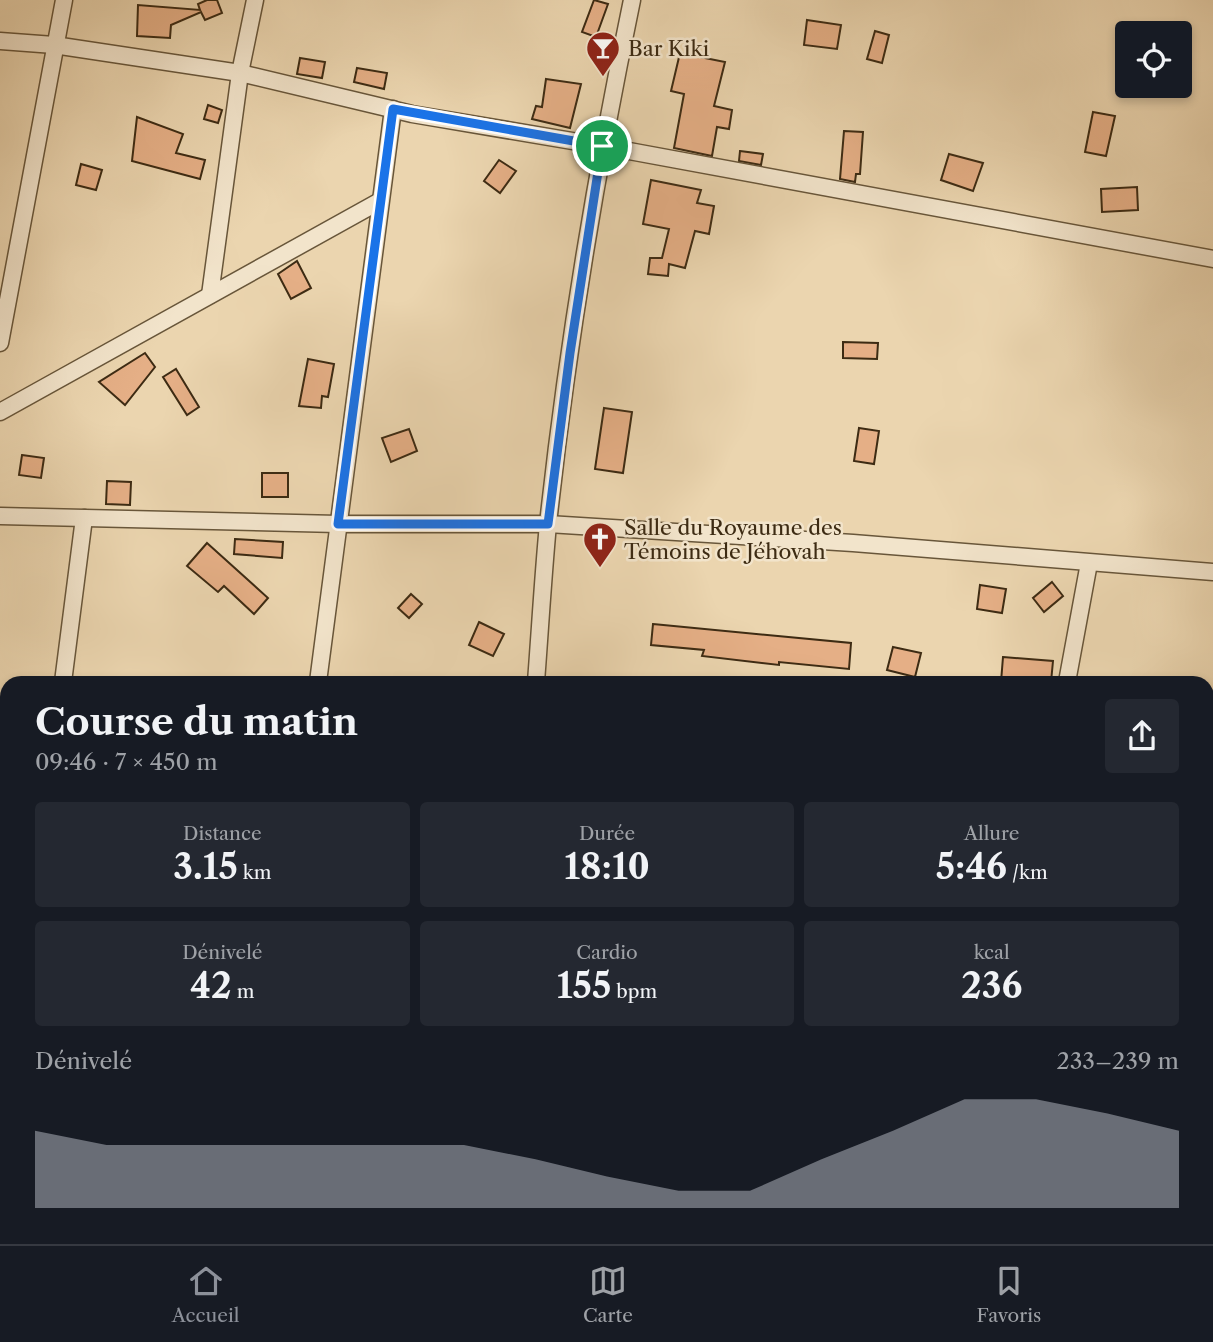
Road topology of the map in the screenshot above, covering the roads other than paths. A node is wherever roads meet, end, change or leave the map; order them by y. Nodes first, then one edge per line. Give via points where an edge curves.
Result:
1 (64, 0) edge
2 (255, 0) edge
3 (632, 0) edge
4 (0, 41) edge
5 (54, 45) junction
6 (240, 73) junction
7 (393, 109) junction
8 (602, 146) junction
9 (380, 201) junction
10 (1213, 259) edge
11 (210, 295) junction
12 (0, 343) edge
13 (0, 412) edge
14 (0, 516) edge
15 (84, 518) junction
16 (338, 524) junction
17 (548, 524) junction
18 (1089, 564) junction
19 (1213, 572) edge
20 (64, 676) edge
21 (319, 676) edge
22 (536, 676) edge
23 (1069, 676) edge

1 - 5 street
2 - 6 street
3 - 8 street
4 - 5 street
5 - 6 street
5 - 12 street
6 - 7 street
6 - 11 street
7 - 8 street
7 - 9 street
8 - 10 street
8 - 17 street
9 - 11 street
9 - 16 street
11 - 13 street
14 - 15 street
15 - 16 street
15 - 20 street
16 - 17 street
16 - 21 street
17 - 18 street via 853,543
17 - 22 street
18 - 19 street
18 - 23 street

